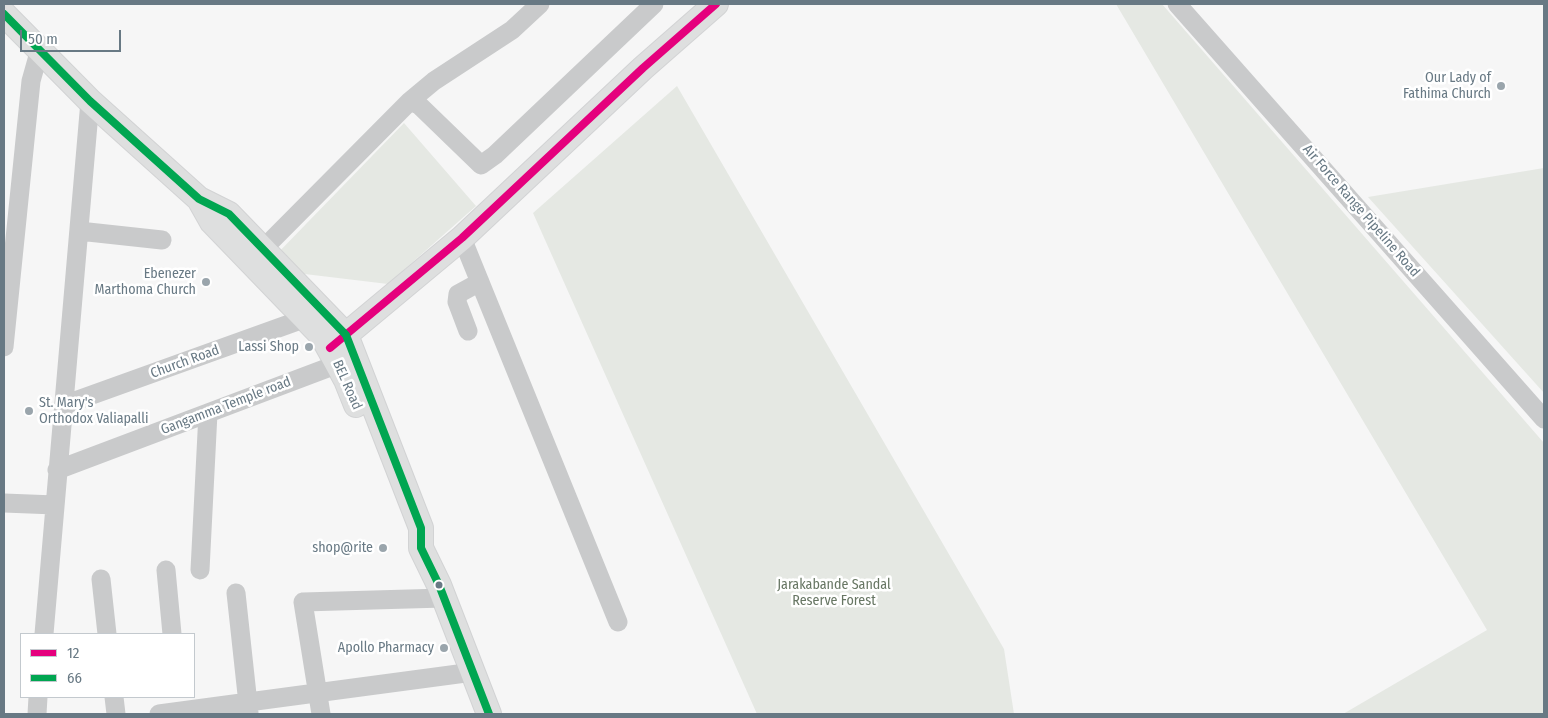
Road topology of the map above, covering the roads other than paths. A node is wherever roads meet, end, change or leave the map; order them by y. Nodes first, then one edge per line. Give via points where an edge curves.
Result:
1 (540, 4) edge
2 (654, 4) edge
3 (697, 4) edge
4 (716, 4) edge
5 (1177, 4) edge
6 (4, 14) edge
7 (40, 49) junction
8 (446, 82) dead end
9 (417, 99) junction
10 (90, 101) junction
11 (199, 199) junction
12 (79, 232) junction
13 (462, 238) junction
14 (162, 240) dead end
15 (266, 252) junction
16 (480, 282) junction
17 (306, 318) junction
18 (468, 331) dead end
19 (335, 342) junction
20 (4, 347) edge
21 (64, 405) junction
22 (208, 413) junction
23 (1544, 419) edge
24 (57, 470) junction
25 (4, 503) edge
26 (55, 505) junction
27 (166, 570) dead end
28 (200, 570) dead end
29 (101, 579) dead end
30 (236, 593) dead end
31 (444, 598) junction
32 (618, 622) dead end
33 (44, 633) edge
34 (107, 633) edge
35 (172, 633) edge
36 (473, 672) junction
37 (317, 693) junction
38 (38, 698) edge
39 (114, 698) edge
40 (179, 704) edge
41 (249, 708) edge
42 (36, 714) edge
43 (116, 714) edge
44 (159, 714) edge
45 (321, 714) edge
46 (489, 714) edge

1 - 9 street via 512,30 434,81
2 - 9 street via 495,155 481,164
3 - 19 main road via 668,27
4 - 13 main road
5 - 23 street, Air Force Range Pipeline Road
6 - 7 main road, BEL Road
7 - 10 main road, BEL Road
7 - 20 street via 32,81
8 - 9 street via 433,95
9 - 15 street
10 - 11 main road, BEL Road
10 - 12 street
11 - 15 main road, BEL Road via 229,214
11 - 17 main road, BEL Road via 212,222
12 - 14 street
12 - 21 street
13 - 16 street
13 - 19 main road
15 - 19 main road, BEL Road
16 - 18 street via 458,294 457,302
16 - 32 street
17 - 19 main road, BEL Road
17 - 21 street, Church Road
19 - 22 street, Gangamma Temple road
19 - 31 main road, BEL Road via 346,380 405,532 421,548
21 - 24 street
22 - 24 street, Gangamma Temple road
22 - 28 street
24 - 26 street
25 - 26 street
26 - 33 street
27 - 35 street
29 - 34 street
30 - 41 street
31 - 36 main road, BEL Road
31 - 37 street via 303,602
36 - 37 street
36 - 46 main road, BEL Road
37 - 41 street
37 - 45 street
38 - 42 street
39 - 43 street
40 - 41 street
40 - 44 street

